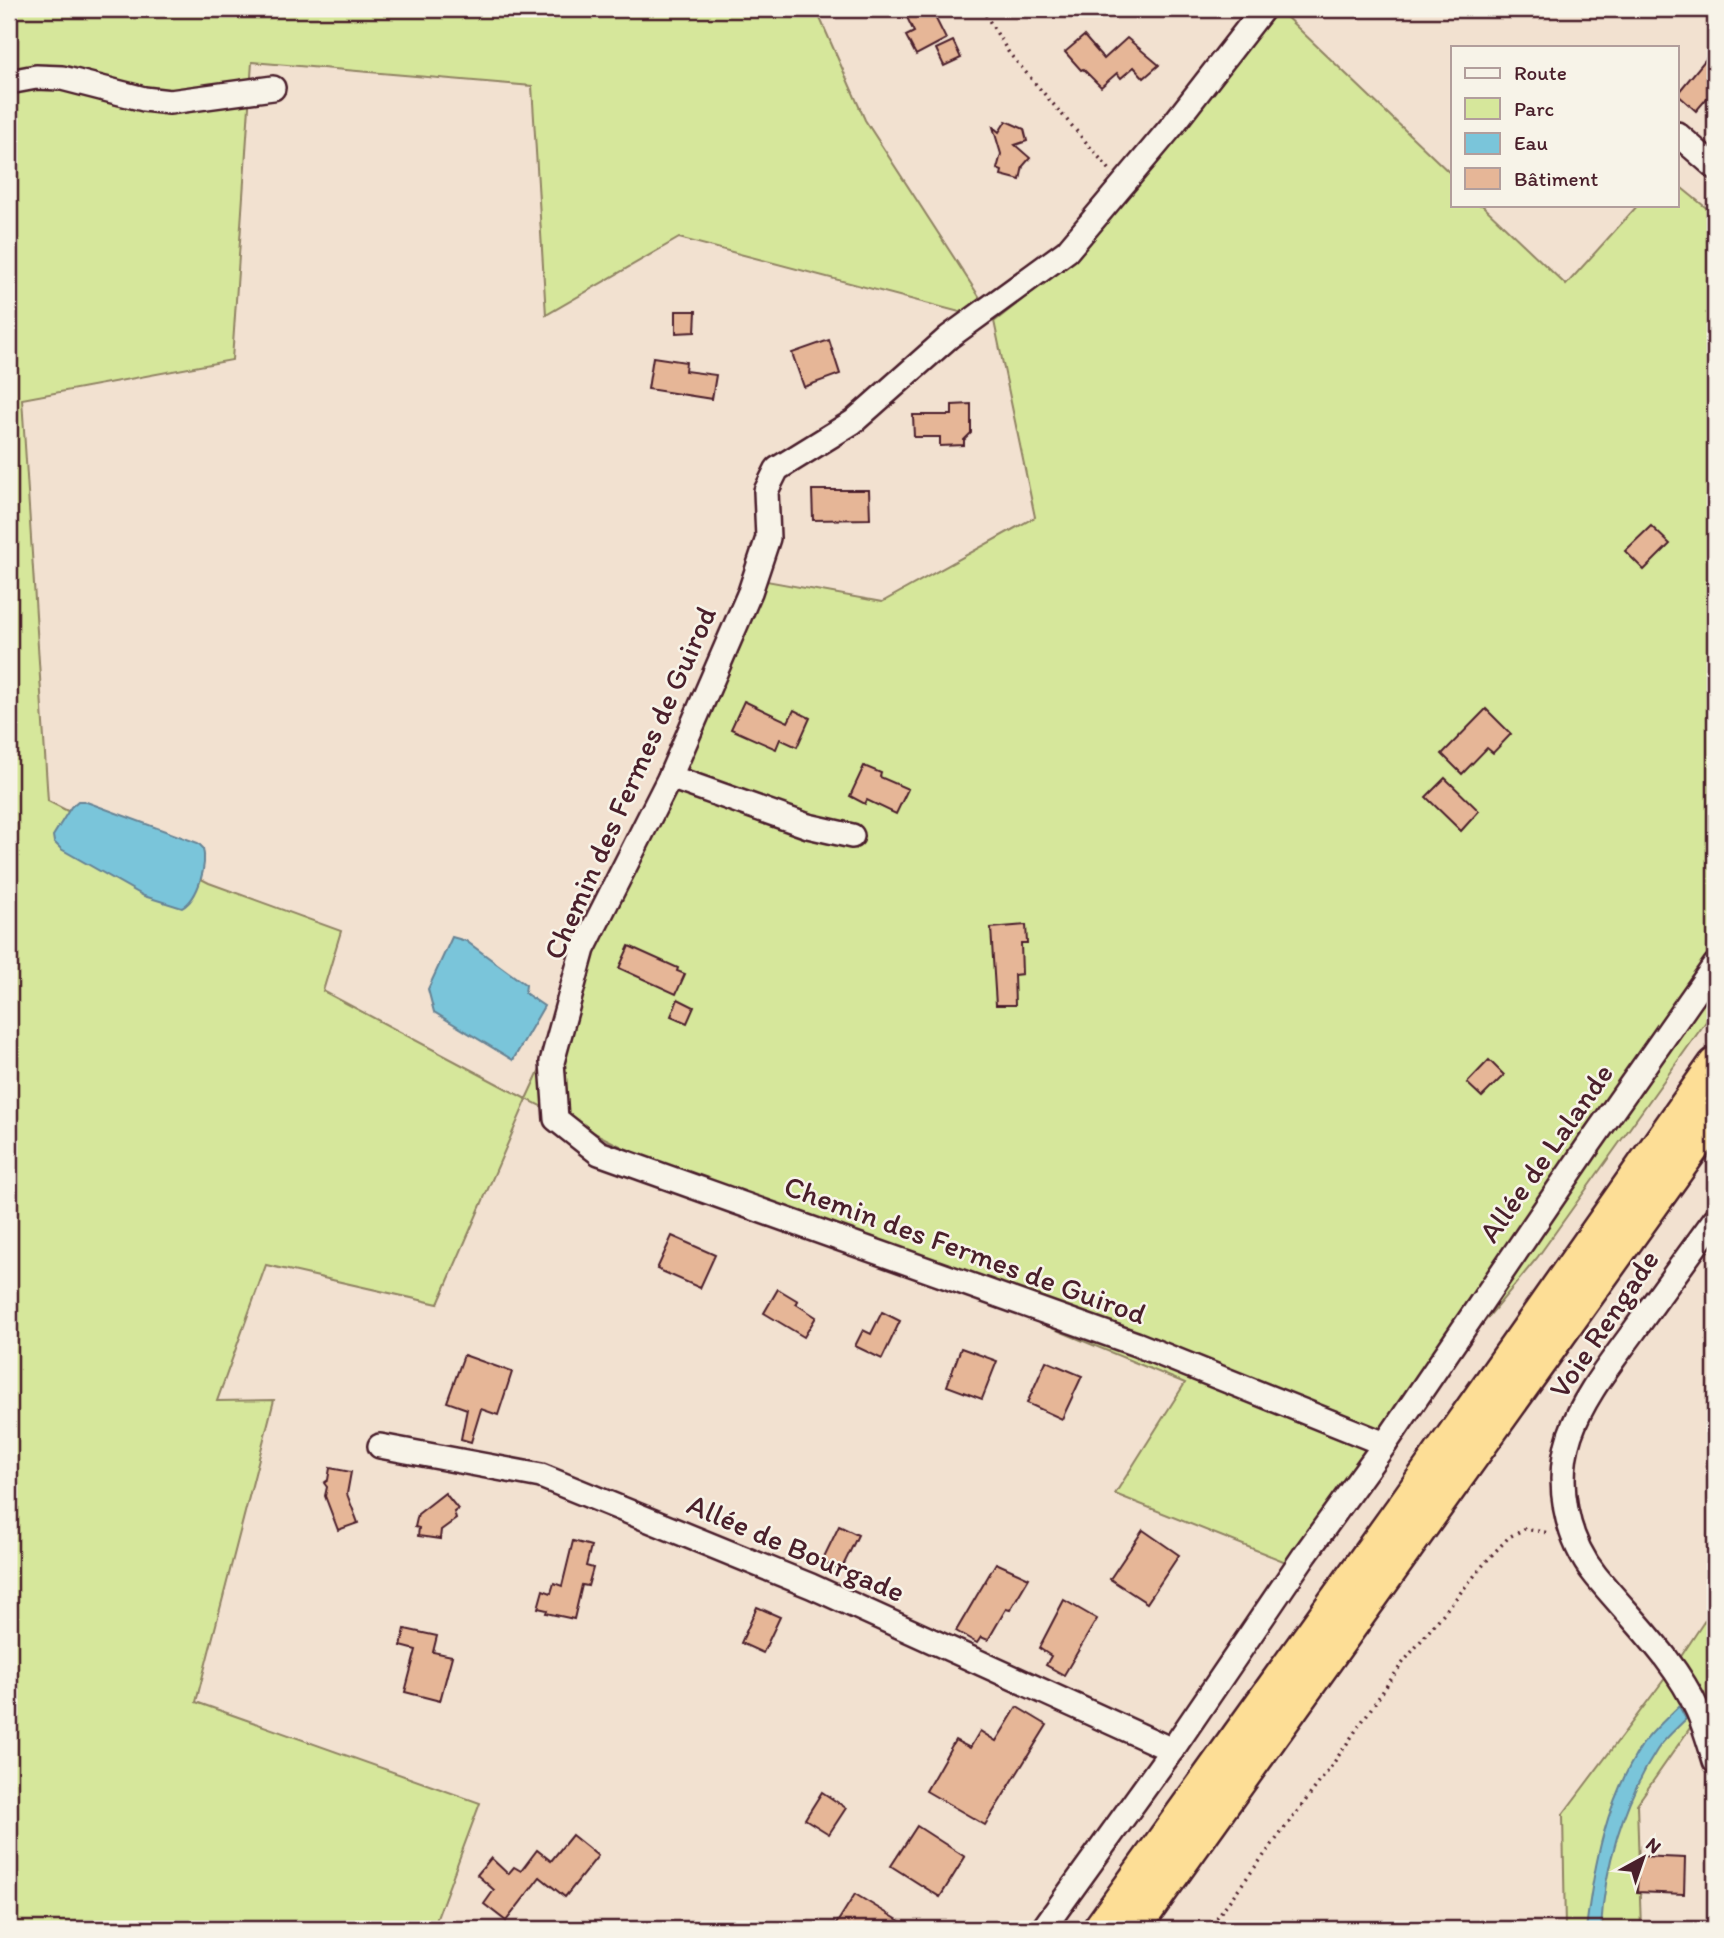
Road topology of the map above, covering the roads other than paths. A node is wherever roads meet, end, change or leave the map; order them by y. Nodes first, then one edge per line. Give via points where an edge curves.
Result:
1 (1264, 9) edge
2 (9, 82) edge
3 (273, 88) dead end
4 (1678, 135) edge
5 (1715, 167) edge
6 (670, 776) junction
7 (852, 836) dead end
8 (1715, 965) edge
9 (1715, 1065) edge
10 (1715, 1116) edge
11 (1715, 1219) edge
12 (1385, 1444) junction
13 (380, 1446) dead end
14 (1172, 1750) junction
15 (1715, 1762) edge
16 (1043, 1929) edge
17 (1100, 1929) edge
18 (1133, 1929) edge

1 - 6 street, Chemin des Fermes de Guirod via 1067,251 949,337 853,422 777,469 766,491 768,538 750,592
2 - 3 street via 62,78 170,102
4 - 5 street
6 - 7 street via 808,826
6 - 12 street, Chemin des Fermes de Guirod via 583,949 552,1062 556,1119 599,1153 1136,1344
8 - 12 street, Allée de Lalande
9 - 17 highway
10 - 18 highway
11 - 15 street, Voie Rengade via 1581,1410 1563,1469 1565,1503 1581,1554 1684,1685
12 - 14 street, Allée de Lalande
13 - 14 street, Allée de Bourgade via 541,1476 811,1586
14 - 16 street, Allée de Lalande

